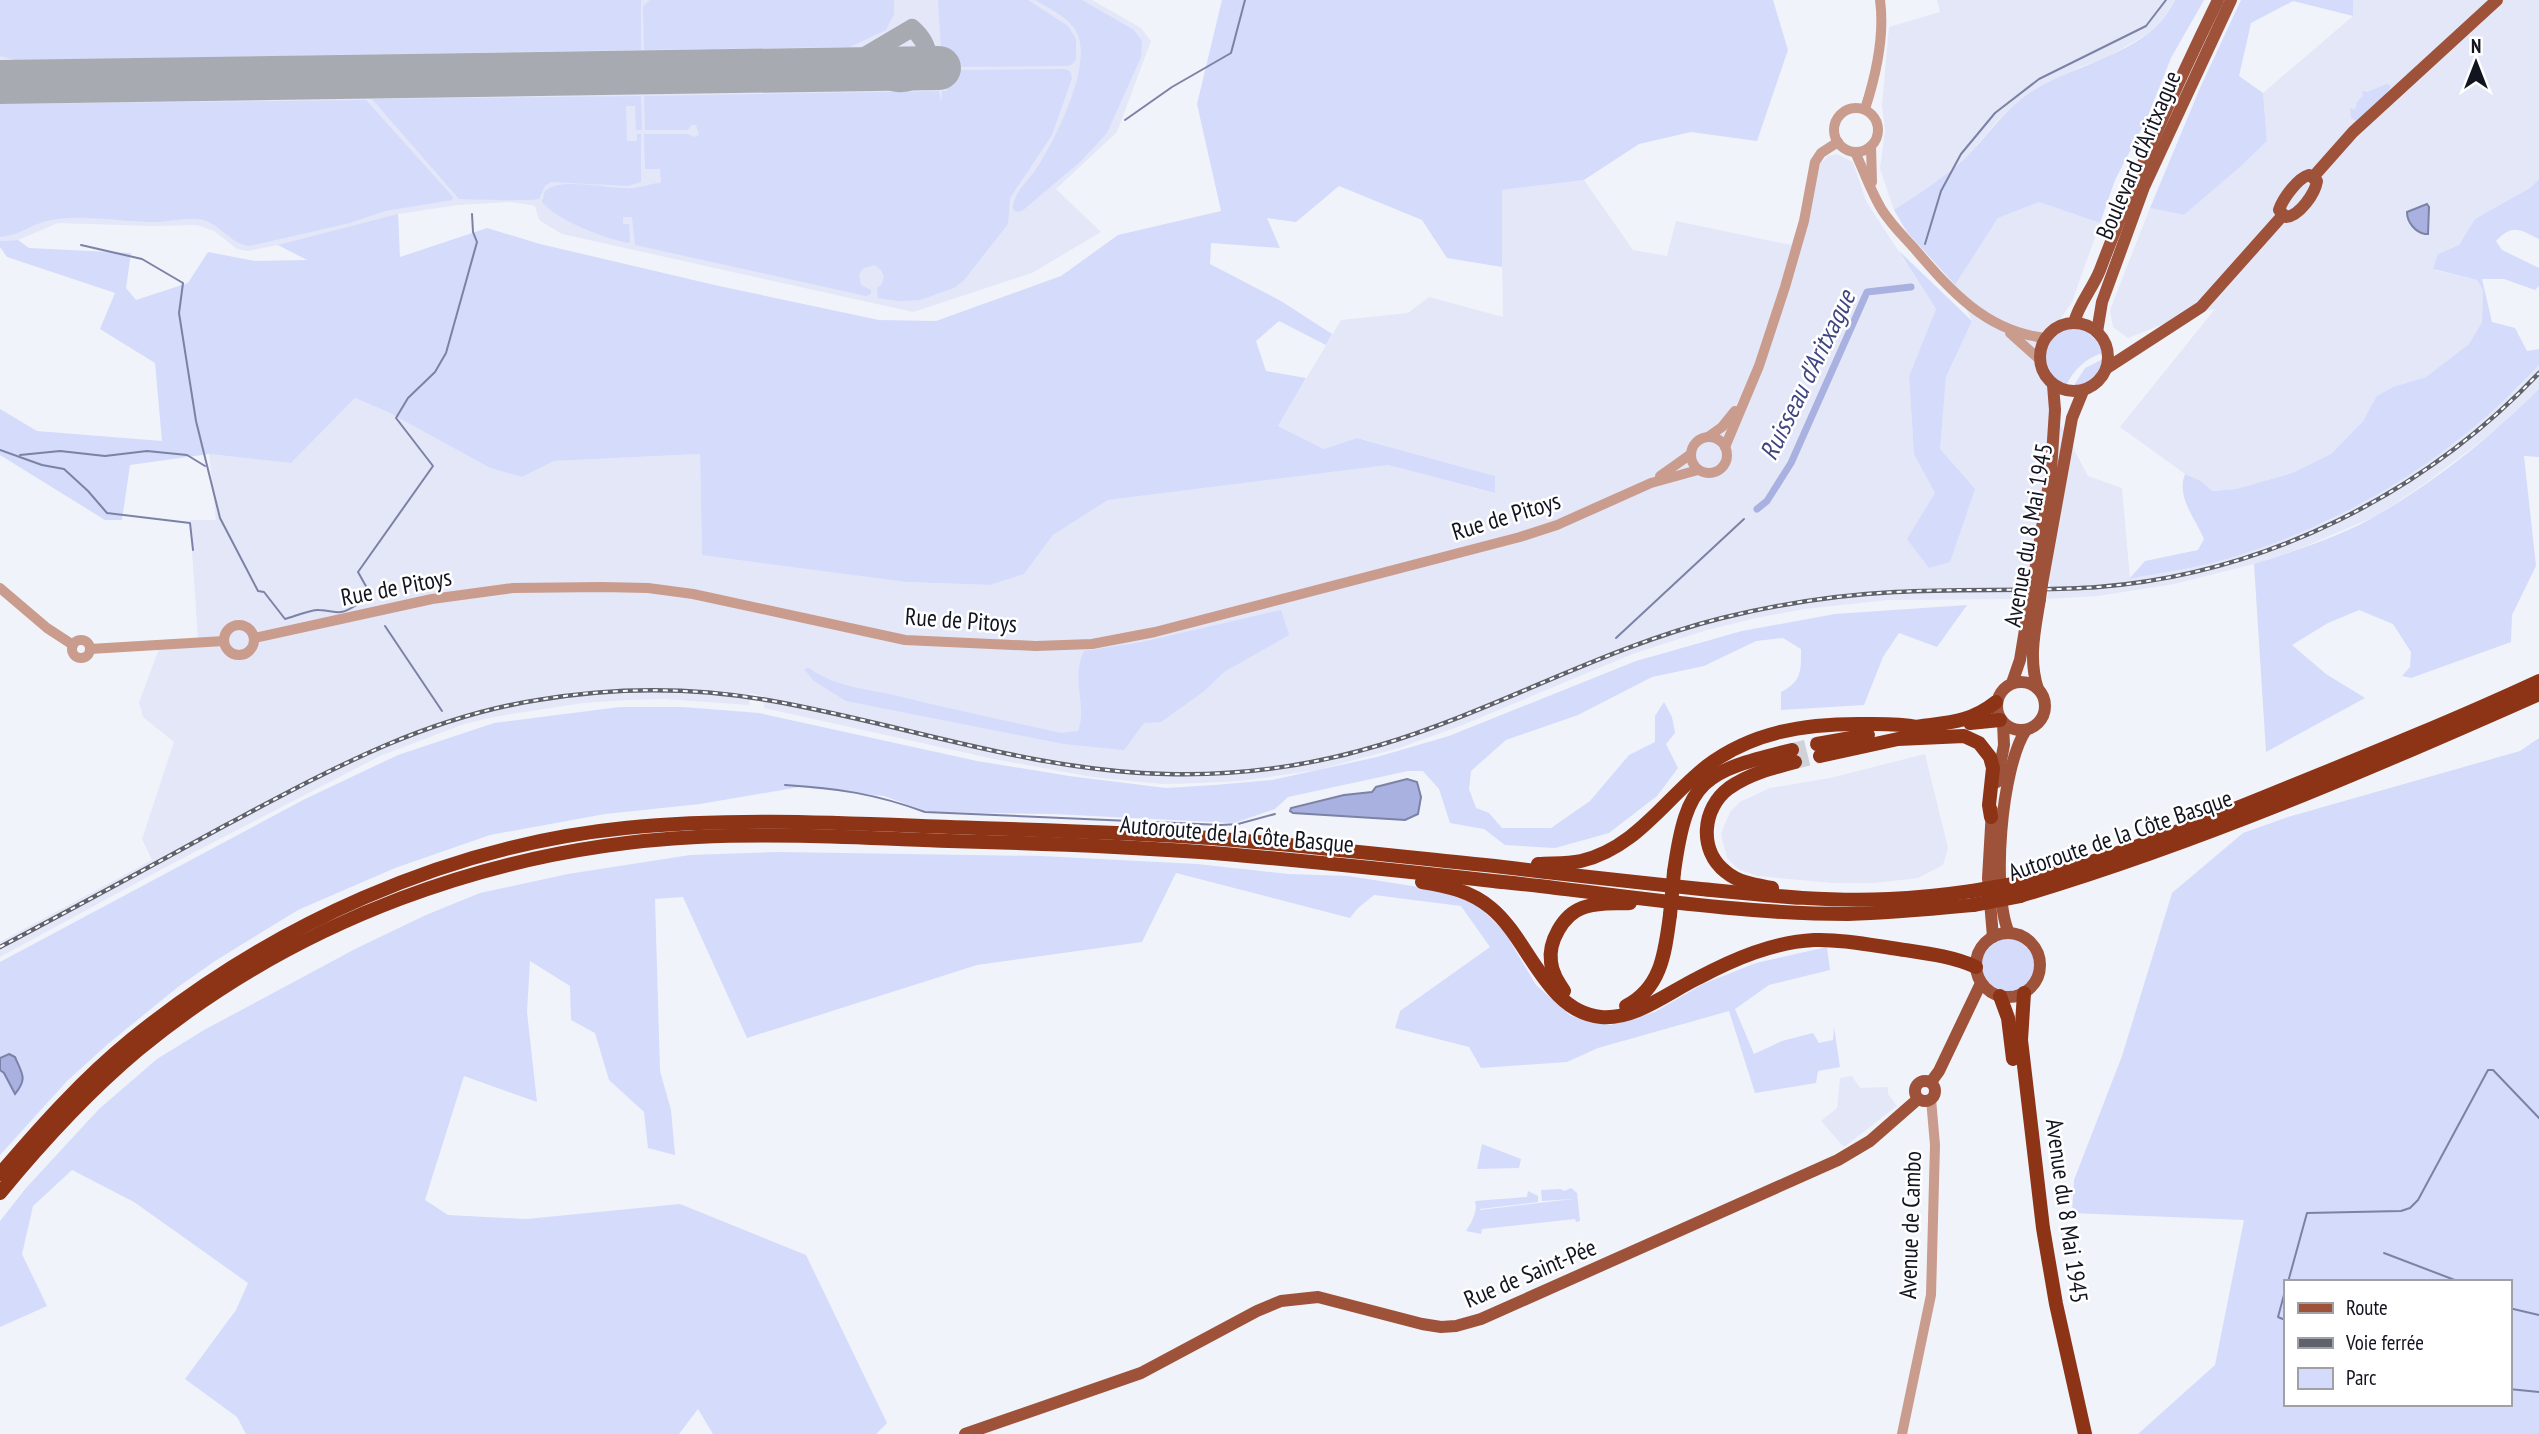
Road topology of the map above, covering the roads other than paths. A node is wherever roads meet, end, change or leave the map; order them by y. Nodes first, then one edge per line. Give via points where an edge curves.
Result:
1 (1880, 0) edge
2 (2218, 0) edge
3 (2231, 0) edge
4 (2497, 0) edge
5 (1864, 110) junction
6 (1838, 142) junction
7 (1871, 146) junction
8 (1855, 152) junction
9 (1874, 193) junction
10 (2074, 323) junction
11 (2007, 330) junction
12 (2097, 332) junction
13 (2163, 334) junction
14 (2046, 338) junction
15 (2107, 347) junction
16 (2040, 360) junction
17 (2107, 368) junction
18 (2053, 385) junction
19 (2083, 391) junction
20 (1742, 402) junction
21 (1708, 437) junction
22 (1725, 447) junction
23 (1691, 454) junction
24 (1698, 470) junction
25 (1651, 483) junction
26 (2038, 584) junction
27 (0, 588) edge
28 (2035, 599) junction
29 (254, 638) junction
30 (223, 641) junction
31 (2539, 681) edge
32 (2012, 683) junction
33 (2038, 689) junction
34 (2539, 694) edge
35 (1997, 702) junction
36 (2002, 722) junction
37 (2026, 730) junction
38 (1921, 731) junction
39 (1819, 750) tunnel mouth
40 (1991, 817) junction
41 (1469, 864) junction
42 (1360, 867) junction
43 (2020, 889) junction
44 (1973, 898) junction
45 (1842, 900) junction
46 (1682, 902) junction
47 (2009, 933) junction
48 (1993, 937) junction
49 (1976, 967) junction
50 (1981, 983) junction
51 (2024, 993) junction
52 (1998, 996) junction
53 (1966, 1016) junction
54 (1925, 1099) junction
55 (0, 1174) edge
56 (0, 1193) edge
57 (965, 1434) edge
58 (1902, 1434) edge
59 (2075, 1434) edge
60 (2085, 1434) edge

1 - 5 street via 1875,79
2 - 10 main road, Boulevard d'Aritxague via 2131,185 2094,286
3 - 12 main road, Boulevard d'Aritxague via 2144,187 2102,302
4 - 13 main road via 2349,135 2314,176 2303,177 2282,202 2279,210 2283,215 2212,297
5 - 6 street via 1852,108 1839,115 1834,128
5 - 7 street via 1878,127
6 - 8 street
6 - 20 street via 1815,162 1785,287
7 - 8 street
7 - 9 street
8 - 9 street
9 - 11 street via 1889,220 1940,280
10 - 12 main road
10 - 14 main road
11 - 14 street
11 - 16 street
12 - 15 main road
13 - 15 main road via 2128,349
13 - 17 main road
14 - 16 main road
15 - 17 main road
16 - 18 main road
17 - 19 main road via 2094,386
18 - 19 main road
18 - 26 main road, Avenue du 8 Mai 1945 via 2051,466
19 - 26 main road, Avenue du 8 Mai 1945 via 2072,418
20 - 21 street
20 - 22 street
21 - 22 street
21 - 23 street via 1696,442
22 - 24 street via 1721,469 1710,473
23 - 24 street
23 - 25 street
24 - 25 street
25 - 29 street, Rue de Pitoys via 1520,537 1107,643 1036,646 905,640 693,594 602,587 513,588 432,599
26 - 28 main road, Avenue du 8 Mai 1945, bridge
27 - 30 street via 73,645 83,640 90,649
28 - 32 main road, Avenue du 8 Mai 1945
28 - 33 main road, Avenue du 8 Mai 1945 via 2032,646
29 - 30 street via 250,630 238,625 226,632
29 - 30 street via 252,648 240,655 231,653
31 - 43 highway, Autoroute de la Côte Basque via 2134,849
32 - 33 main road via 2024,682
32 - 35 main road via 2002,690
33 - 37 main road via 2045,710 2040,722
34 - 43 highway, Autoroute de la Côte Basque via 2266,809 2115,866
35 - 36 main road
35 - 38 highway via 1958,722
36 - 37 main road via 2014,730
36 - 38 highway via 1979,720
36 - 40 main road via 2004,745
37 - 47 main road via 2007,789 2001,844 2001,909
38 - 39 highway
38 - 40 highway via 1964,736 1984,748 1993,768
38 - 41 highway via 1901,724 1832,724 1797,727 1758,738 1706,767 1626,841 1595,857 1563,863
40 - 48 main road via 1988,878
41 - 45 highway, Autoroute de la Côte Basque
41 - 55 highway, Autoroute de la Côte Basque via 1186,837 786,821 683,823 556,839 431,872 316,920 246,958 129,1041 35,1132
42 - 46 highway, Autoroute de la Côte Basque
42 - 49 highway via 1376,876 1452,887 1475,897 1506,923 1566,1003 1599,1017 1634,1011 1730,962 1791,943 1852,942
42 - 56 highway, Autoroute de la Côte Basque via 1098,845 789,835 623,843 500,865 379,906 243,976 138,1050 81,1103
43 - 44 highway, Autoroute de la Côte Basque, bridge
44 - 45 highway, Autoroute de la Côte Basque
44 - 46 highway, Autoroute de la Côte Basque via 1901,912 1841,914
45 - 46 highway, bridge via 1746,883 1712,857 1707,819 1720,797 1793,756 1742,762 1703,785 1684,816 1674,872 1670,915 1658,975 1645,994 1629,1006 1609,1011 1569,999 1550,960 1554,938 1566,920 1580,908 1603,904
47 - 48 main road
47 - 51 main road via 2029,940 2040,958 2039,976
48 - 49 main road via 1980,950
49 - 50 main road
50 - 52 main road
50 - 53 main road
51 - 52 main road
51 - 60 highway, Avenue du 8 Mai 1945 via 2021,1040 2043,1228
52 - 53 main road
52 - 59 highway, Avenue du 8 Mai 1945 via 2008,1018 2039,1261
53 - 54 main road, Rue de Saint-Pée via 1931,1082 1918,1083 1914,1093
54 - 57 main road, Rue de Saint-Pée via 1838,1160 1474,1321 1456,1326 1422,1324 1335,1300 1297,1297 1257,1311 1141,1373
54 - 58 street, Avenue de Cambo via 1935,1144 1931,1295

